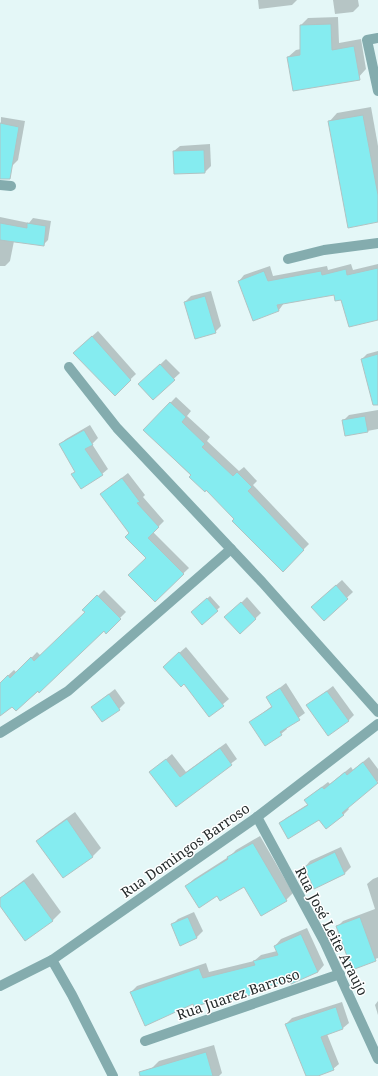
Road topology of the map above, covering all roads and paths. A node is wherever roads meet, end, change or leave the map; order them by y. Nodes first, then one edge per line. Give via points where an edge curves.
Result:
1 (378, 38) edge
2 (378, 91) edge
3 (0, 185) edge
4 (11, 186) dead end
5 (378, 243) edge
6 (288, 259) dead end
7 (70, 367) dead end
8 (231, 549) junction
9 (378, 712) edge
10 (378, 724) edge
11 (0, 733) edge
12 (257, 817) junction
13 (52, 960) junction
14 (340, 974) junction
15 (0, 986) edge
16 (145, 1041) dead end
17 (378, 1059) edge
18 (113, 1076) edge

1 - 2 street via 367,40
3 - 4 street
5 - 6 street via 324,250
7 - 8 street via 117,428
8 - 9 street
8 - 11 street via 68,692
10 - 12 street, Rua Domingos Barroso
12 - 13 street, Rua Domingos Barroso
12 - 14 street, Rua José Leite Araujo
13 - 15 street, Rua Domingos Barroso
13 - 18 street
14 - 16 street, Rua Juarez Barroso
14 - 17 street, Rua José Leite Araujo

